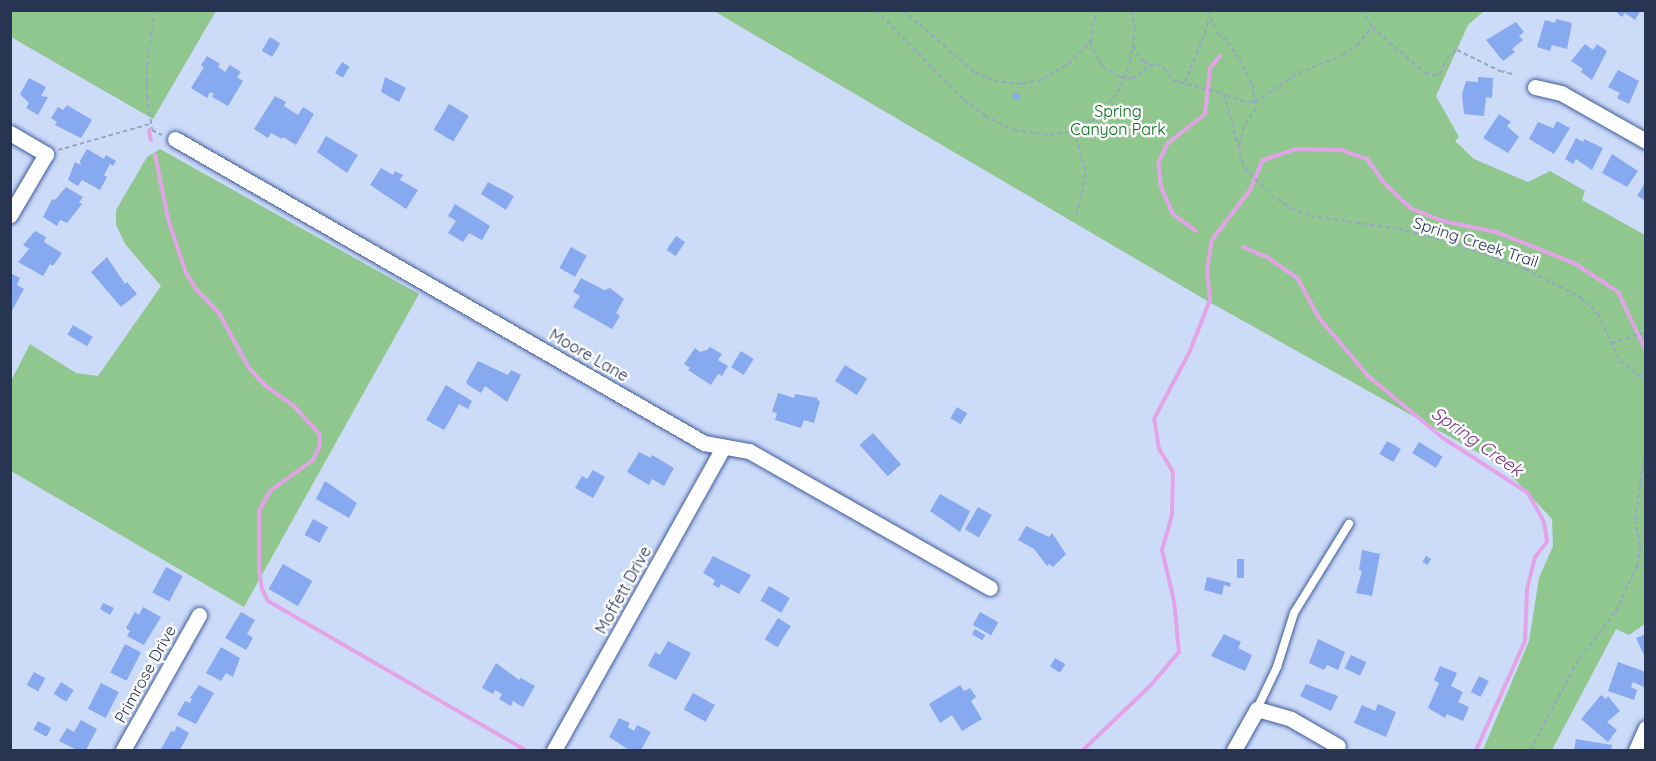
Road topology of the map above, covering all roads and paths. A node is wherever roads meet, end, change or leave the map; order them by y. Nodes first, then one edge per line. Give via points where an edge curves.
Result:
1 (155, 10) edge
2 (876, 10) edge
3 (903, 10) edge
4 (1096, 10) edge
5 (1132, 10) edge
6 (1208, 10) edge
7 (1361, 10) edge
8 (1209, 17) junction
9 (1372, 27) junction
10 (1090, 42) junction
11 (1132, 44) junction
12 (1151, 65) junction
13 (1513, 74) dead end
14 (1125, 78) junction
15 (1185, 82) junction
16 (1535, 87) dead end
17 (1224, 94) junction
18 (1255, 102) junction
19 (150, 124) junction
20 (152, 130) dead end
21 (1074, 130) junction
22 (10, 133) edge
23 (175, 139) dead end
24 (1646, 141) edge
25 (46, 154) junction
26 (1241, 162) junction
27 (10, 215) edge
28 (1076, 218) dead end
29 (1644, 333) edge
30 (1610, 343) junction
31 (1646, 381) edge
32 (1646, 444) edge
33 (723, 447) junction
34 (1349, 524) dead end
35 (990, 588) dead end
36 (199, 615) dead end
37 (1257, 709) junction
38 (1646, 728) edge
39 (1338, 746) dead end
40 (123, 750) edge
41 (554, 750) edge
42 (1234, 750) edge
43 (1530, 750) edge
44 (1636, 750) edge

1 - 19 path via 147,72
2 - 21 path via 964,100 994,122 1038,134
3 - 10 path via 968,67 1002,83 1043,79 1064,68
4 - 10 path
5 - 11 path
6 - 8 path
7 - 9 path
8 - 15 path
8 - 18 path via 1239,59 1252,85
9 - 13 path via 1425,73 1440,74 1447,58 1457,50
9 - 18 path via 1342,55 1298,73
10 - 14 path via 1103,67
11 - 12 path via 1143,61
11 - 14 path
12 - 14 path via 1137,77
12 - 15 path via 1161,66 1173,80
14 - 21 path via 1100,114
15 - 17 path
16 - 24 street via 1561,93
17 - 18 path
17 - 26 path, Spring Creek Trail
18 - 26 path via 1256,108 1238,144
19 - 20 path
19 - 25 path
21 - 28 path via 1086,174
22 - 25 street
23 - 33 street, Moore Lane via 704,442
25 - 27 street
26 - 30 path, Spring Creek Trail via 1252,178 1283,203 1307,215 1418,233 1542,276 1591,305 1601,318
29 - 30 path
30 - 31 path, Spring Creek Trail via 1620,361
32 - 43 path via 1635,520 1640,546 1637,566 1616,611 1576,664
33 - 35 street, Moore Lane via 749,451
33 - 41 street, Moffett Drive
34 - 37 lane via 1294,613 1277,667
36 - 40 street, Primrose Drive
37 - 39 street via 1291,718
37 - 42 street
38 - 44 street

